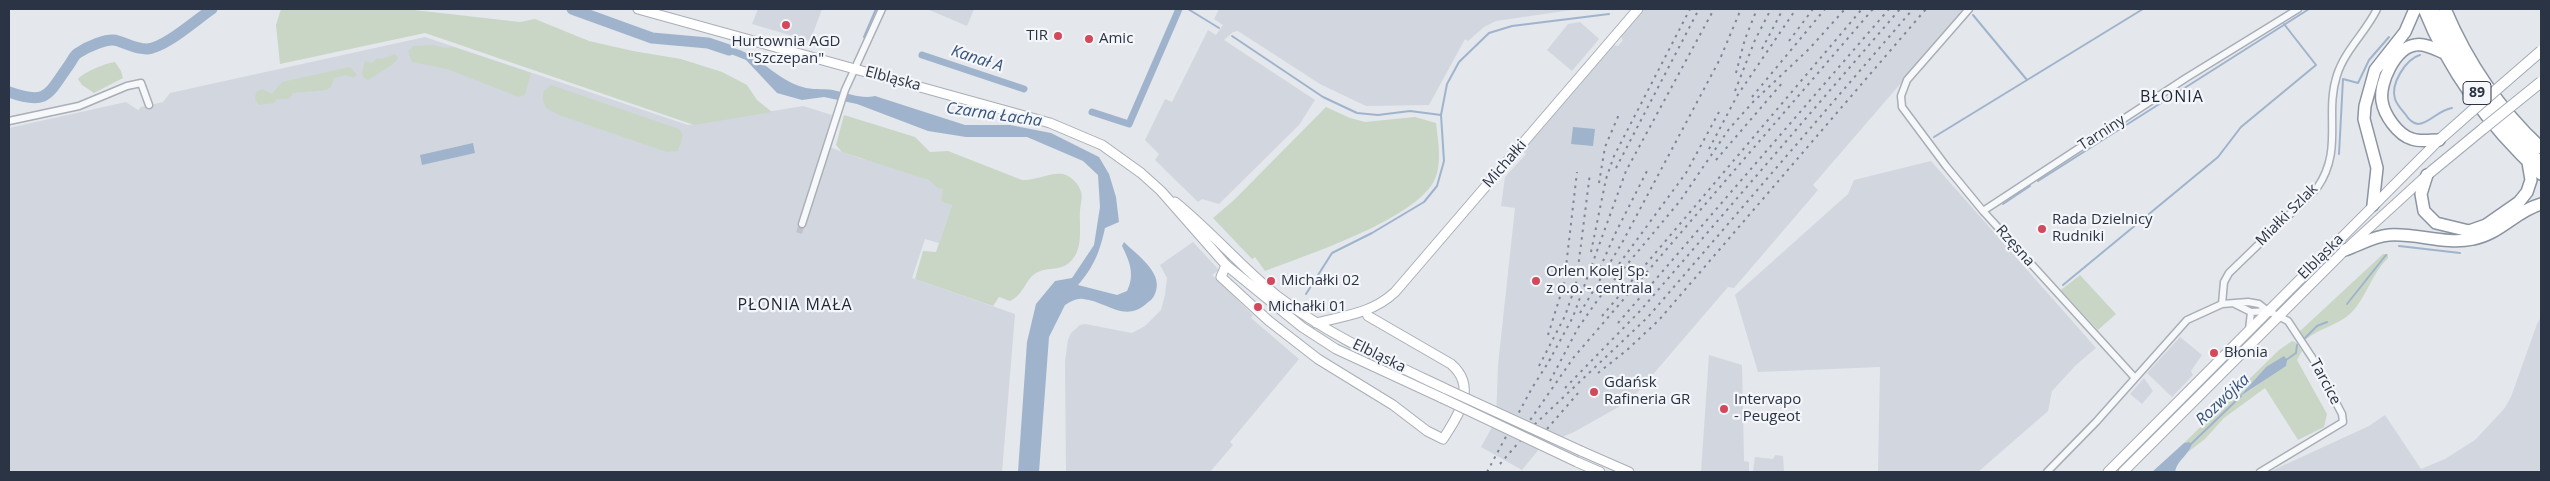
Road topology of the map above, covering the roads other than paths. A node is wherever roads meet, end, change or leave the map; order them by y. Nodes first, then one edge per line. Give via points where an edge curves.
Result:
1 (638, 9) edge
2 (882, 9) edge
3 (1638, 9) edge
4 (1969, 9) edge
5 (2298, 9) edge
6 (2377, 9) edge
7 (2415, 9) edge
8 (2424, 9) edge
9 (2433, 9) edge
10 (2444, 9) edge
11 (2541, 51) edge
12 (2444, 53) junction
13 (855, 69) junction
14 (2541, 82) edge
15 (149, 105) dead end
16 (9, 122) edge
17 (2439, 140) junction
18 (2541, 148) edge
19 (2528, 162) junction
20 (2541, 163) edge
21 (2541, 174) edge
22 (2427, 175) junction
23 (1161, 191) junction
24 (2541, 204) edge
25 (2373, 205) junction
26 (1984, 211) junction
27 (802, 224) tunnel mouth
28 (2345, 250) junction
29 (1226, 265) junction
30 (2222, 304) junction
31 (2235, 304) junction
32 (1366, 311) junction
33 (2268, 311) junction
34 (2251, 312) junction
35 (2280, 316) junction
36 (1340, 317) junction
37 (1316, 323) junction
38 (2250, 330) junction
39 (1337, 335) junction
40 (1321, 339) junction
41 (1310, 352) junction
42 (2134, 378) junction
43 (1600, 472) edge
44 (1629, 472) edge
45 (2047, 472) edge
46 (2108, 472) edge
47 (2123, 472) edge
48 (2260, 472) edge

1 - 13 main road, Elbląska
2 - 13 street
3 - 32 main road, Michałki via 1395,292 1386,301
4 - 26 street, Rzęsna via 1907,80 1901,96 1902,107
5 - 26 street, Tarniny
6 - 30 street, Miałki Szlak via 2346,54 2336,78 2332,152 2326,175 2317,188 2229,273 2224,282
7 - 25 highway via 2405,32 2375,70 2365,106 2364,119 2377,168
8 - 12 highway
9 - 20 highway, 89 via 2451,50 2477,93
10 - 18 highway, 89 via 2488,88
11 - 17 main road, Elbląska, bridge
12 - 17 highway via 2425,45 2404,49 2396,58 2382,88 2385,111 2402,134 2419,141
12 - 19 highway via 2481,111
13 - 23 main road, Elbląska via 1073,131 1123,158
13 - 27 street via 845,90
14 - 22 main road, Elbląska, bridge
15 - 16 street via 141,83 79,106
17 - 25 main road, Elbląska
19 - 21 highway
19 - 22 highway via 2531,180 2527,192 2486,225 2469,231 2436,223 2429,218 2421,203
22 - 28 main road, Elbląska
23 - 29 main road, Elbląska
23 - 37 main road, Elbląska via 1202,224 1266,286
24 - 28 highway via 2475,239 2446,241 2390,235
25 - 33 main road, Elbląska
26 - 42 street, Rzęsna
28 - 35 main road, Elbląska
29 - 40 main road, Elbląska via 1284,314
29 - 41 main road, Elbląska via 1220,277
30 - 31 street
30 - 42 street via 2187,320
31 - 33 street via 2259,304
31 - 34 street
32 - 36 main road, Michałki
32 - 41 main road, Elbląska via 1368,316 1451,364 1460,373 1466,395 1443,439
33 - 34 street
33 - 35 street
33 - 38 main road, Elbląska
34 - 38 street
35 - 47 main road, Elbląska
35 - 48 street, Tarcice via 2288,320 2313,359 2342,414 2343,422
36 - 37 main road, Michałki
36 - 39 main road
37 - 39 main road, Elbląska
38 - 46 main road, Elbląska
39 - 44 main road, Elbląska, bridge
40 - 41 main road
40 - 43 main road, Elbląska, bridge via 1380,371
42 - 45 street

